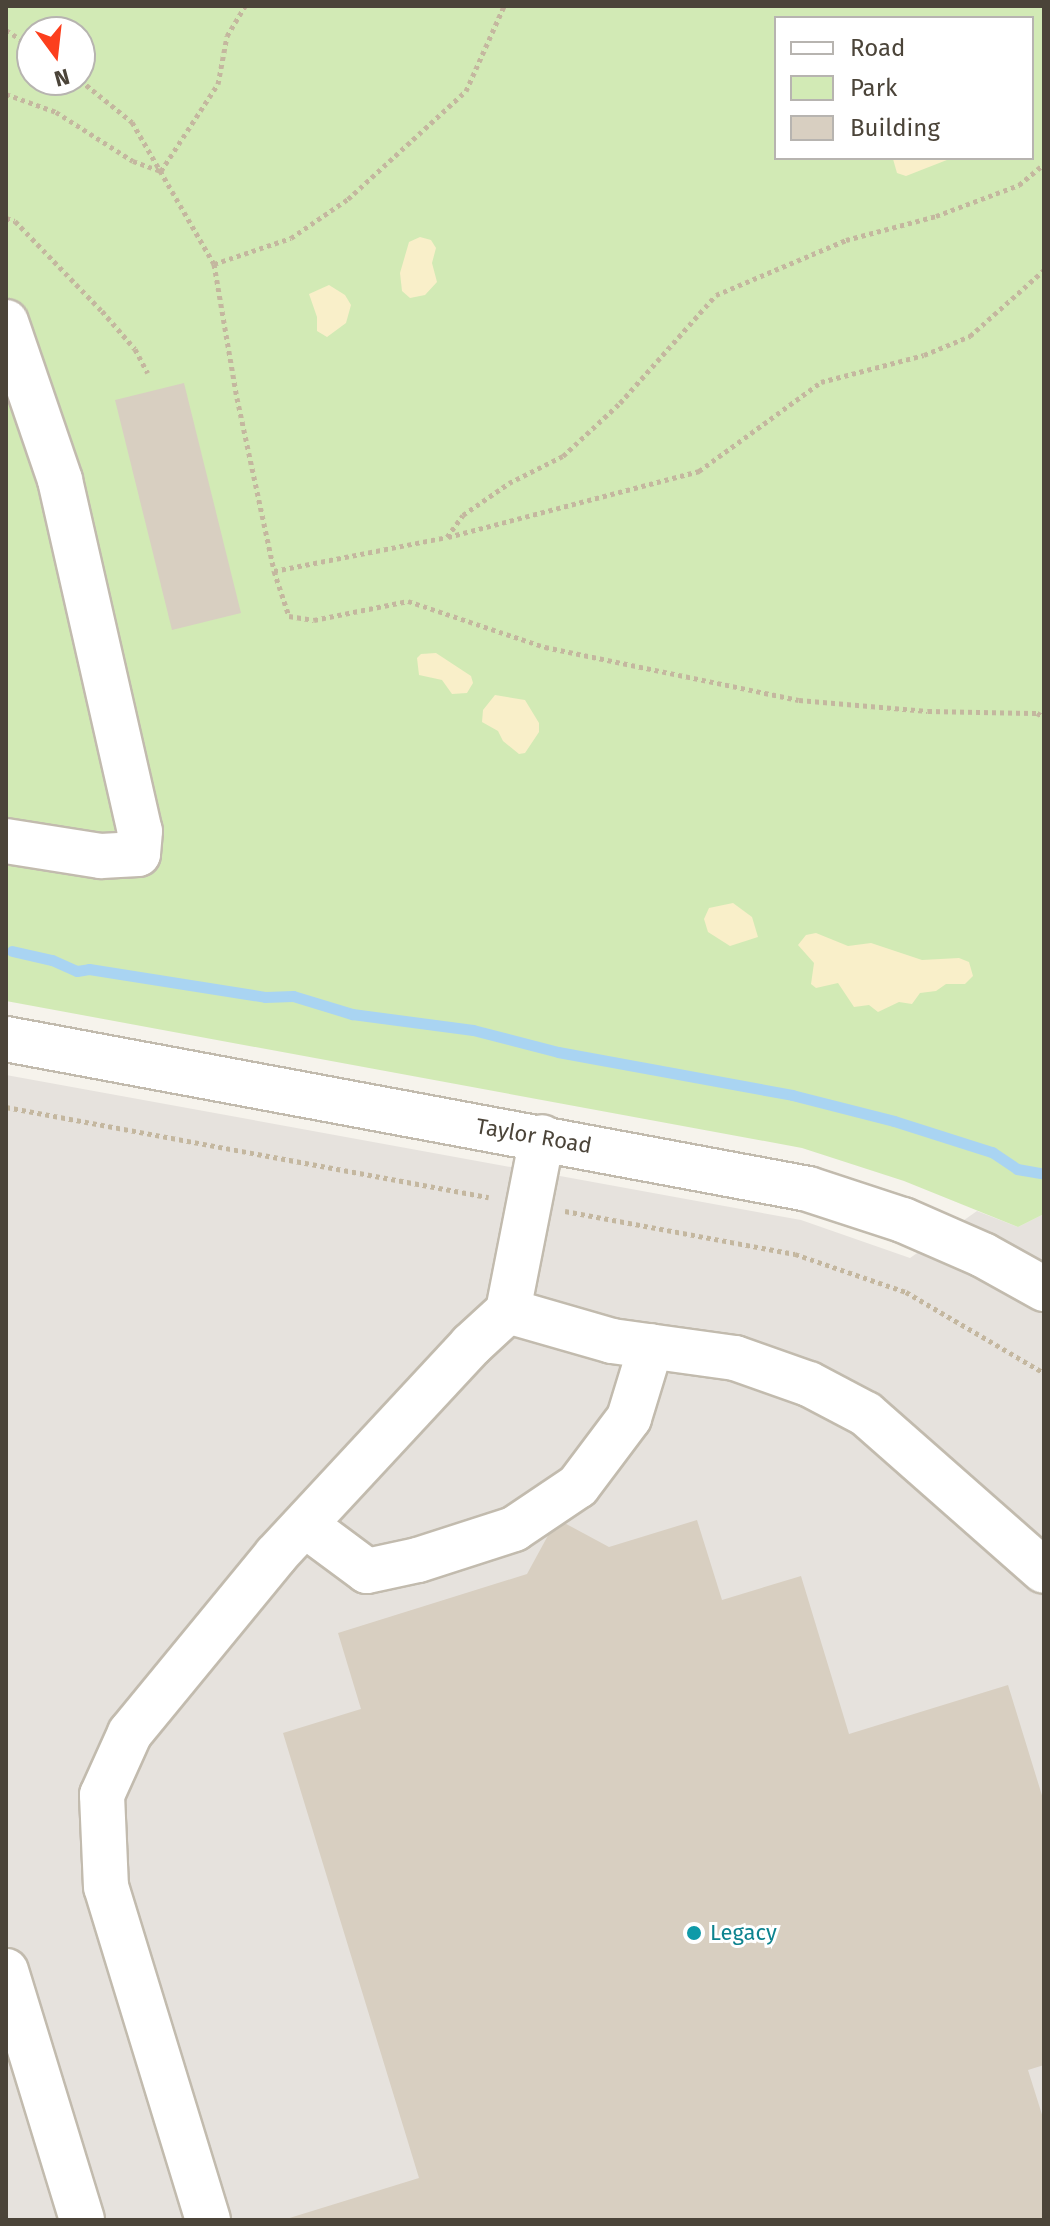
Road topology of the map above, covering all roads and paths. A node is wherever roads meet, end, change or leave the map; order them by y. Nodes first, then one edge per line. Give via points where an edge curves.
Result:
1 (245, 6) edge
2 (504, 6) edge
3 (96, 93) edge
4 (6, 94) edge
5 (1044, 164) edge
6 (161, 171) junction
7 (6, 218) edge
8 (214, 264) junction
9 (1044, 270) edge
10 (6, 322) edge
11 (148, 373) dead end
12 (447, 537) junction
13 (274, 571) junction
14 (1044, 717) edge
15 (6, 841) edge
16 (6, 1039) edge
17 (542, 1137) junction
18 (1044, 1289) edge
19 (508, 1311) junction
20 (651, 1346) junction
21 (305, 1525) junction
22 (1044, 1571) edge
23 (6, 1971) edge
24 (82, 2220) edge
25 (208, 2220) edge

1 - 6 path via 227,36 218,84
2 - 8 path via 466,91 348,199 291,238
3 - 6 path via 132,122
4 - 6 path via 56,112 133,161
5 - 12 path via 1019,185 936,216 846,240 716,295 620,403 563,456 509,483 463,515
6 - 8 path
7 - 11 path via 15,221 102,311
8 - 13 path
9 - 12 path via 970,336 924,355 821,382 699,471
10 - 15 street via 60,480 140,831 138,854 114,856
12 - 13 path
13 - 14 path via 289,616 314,620 408,601 545,647 799,700
16 - 17 street, Taylor Road
17 - 18 street, Taylor Road via 763,1178 840,1198 959,1244
17 - 19 street
19 - 20 street via 612,1341
19 - 21 street
20 - 21 street via 629,1418 587,1475 514,1529 367,1571
20 - 22 street via 735,1358 809,1384 866,1414
21 - 25 street via 130,1733 102,1795 106,1887
23 - 24 street

